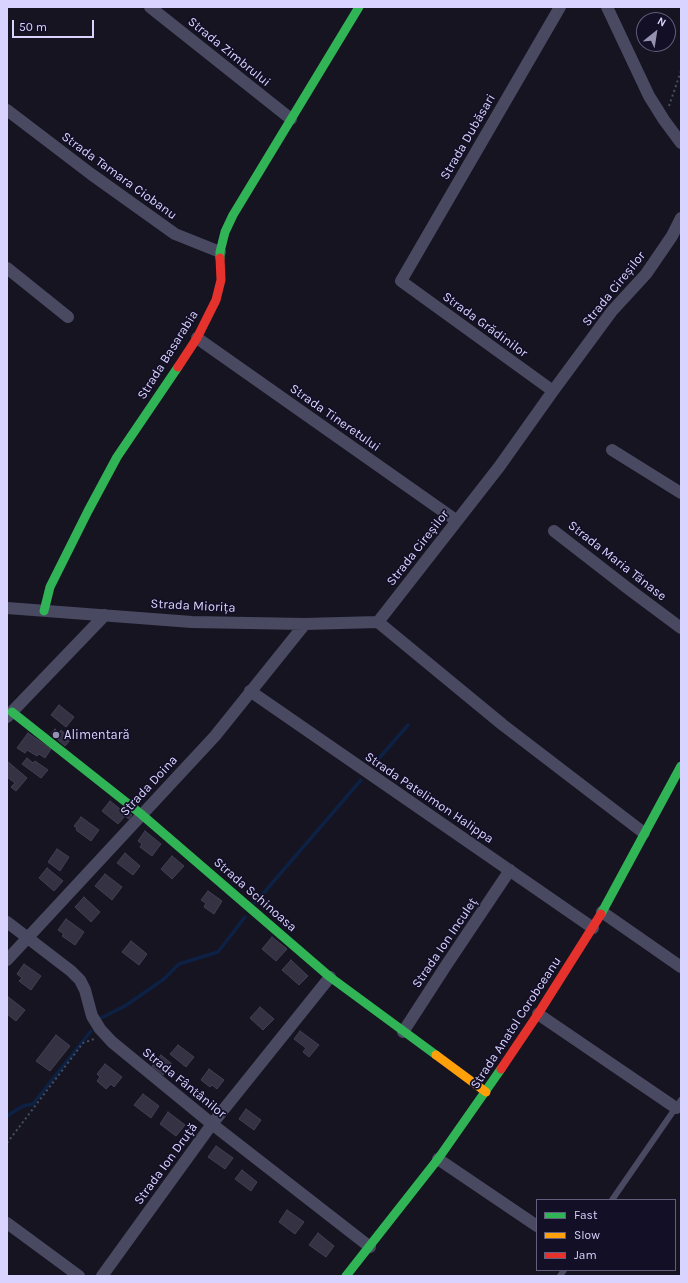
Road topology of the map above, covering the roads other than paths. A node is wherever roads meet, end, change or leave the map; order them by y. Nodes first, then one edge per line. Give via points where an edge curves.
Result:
1 (150, 7) edge
2 (359, 7) edge
3 (560, 7) edge
4 (607, 7) edge
5 (7, 110) edge
6 (291, 120) junction
7 (681, 143) edge
8 (681, 218) edge
9 (220, 252) junction
10 (7, 268) edge
11 (401, 281) joint
12 (68, 317) dead end
13 (197, 338) junction
14 (553, 391) junction
15 (612, 450) dead end
16 (681, 493) edge
17 (457, 521) junction
18 (554, 531) dead end
19 (7, 608) edge
20 (44, 611) junction
21 (105, 615) junction
22 (378, 622) junction
23 (305, 624) junction
24 (681, 628) edge
25 (250, 691) junction
26 (9, 715) edge
27 (681, 766) edge
28 (141, 814) junction
29 (644, 833) junction
30 (510, 870) junction
31 (602, 912) junction
32 (7, 922) edge
33 (593, 928) junction
34 (28, 937) junction
35 (7, 960) edge
36 (681, 967) edge
37 (330, 977) junction
38 (538, 1014) junction
39 (403, 1032) junction
40 (486, 1092) junction
41 (678, 1104) edge
42 (212, 1124) junction
43 (438, 1159) junction
44 (613, 1199) edge
45 (7, 1223) edge
46 (536, 1225) edge
47 (370, 1247) junction
48 (348, 1275) edge
49 (79, 1276) edge
50 (102, 1276) edge

1 - 6 street, Strada Zimbrului
2 - 6 street, Strada Basarabia
3 - 11 street, Strada Dubăsari
4 - 7 street via 649,96
5 - 9 street, Strada Tamara Ciobanu via 175,234
6 - 9 street, Strada Basarabia via 233,215
8 - 14 street, Strada Cireșilor via 646,274 612,311
9 - 13 street, Strada Basarabia via 221,280 216,300
10 - 12 street
11 - 14 street, Strada Grădinilor
13 - 17 street, Strada Tineretului
13 - 20 street, Strada Basarabia via 117,457 50,587
14 - 17 street, Strada Cireșilor via 500,467
15 - 16 street
17 - 22 street, Strada Cireșilor
18 - 24 street, Strada Maria Tănase
19 - 20 street, Strada Miorița
20 - 21 street, Strada Miorița
21 - 23 street, Strada Miorița via 192,622
21 - 26 street
22 - 23 street, Strada Miorița
22 - 29 street via 503,725
23 - 25 street, Strada Doina
25 - 28 street, Strada Doina via 214,736
25 - 30 street, Strada Patelimon Halippa
26 - 28 street, Strada Schinoasa
27 - 29 street, Strada Anatol Corobceanu
28 - 34 street, Strada Doina
28 - 37 street, Strada Schinoasa
29 - 31 street, Strada Anatol Corobceanu
30 - 33 street, Strada Patelimon Halippa
30 - 39 street, Strada Ion Inculeț
31 - 33 street, Strada Anatol Corobceanu
31 - 36 street
32 - 34 street, Strada Fântânilor
33 - 38 street, Strada Anatol Corobceanu
34 - 35 street, Strada Doina
34 - 42 street, Strada Fântânilor via 80,980 92,1016 112,1042
37 - 39 street, Strada Schinoasa
37 - 42 street, Strada Ion Druță
38 - 40 street, Strada Anatol Corobceanu
38 - 41 street
39 - 40 street, Strada Schinoasa
40 - 43 street, Strada Anatol Corobceanu
41 - 44 lane
42 - 47 street, Strada Fântânilor
42 - 50 street, Strada Ion Druță
43 - 46 street
43 - 47 street, Strada Anatol Corobceanu
45 - 49 street
47 - 48 street, Strada Anatol Corobceanu

